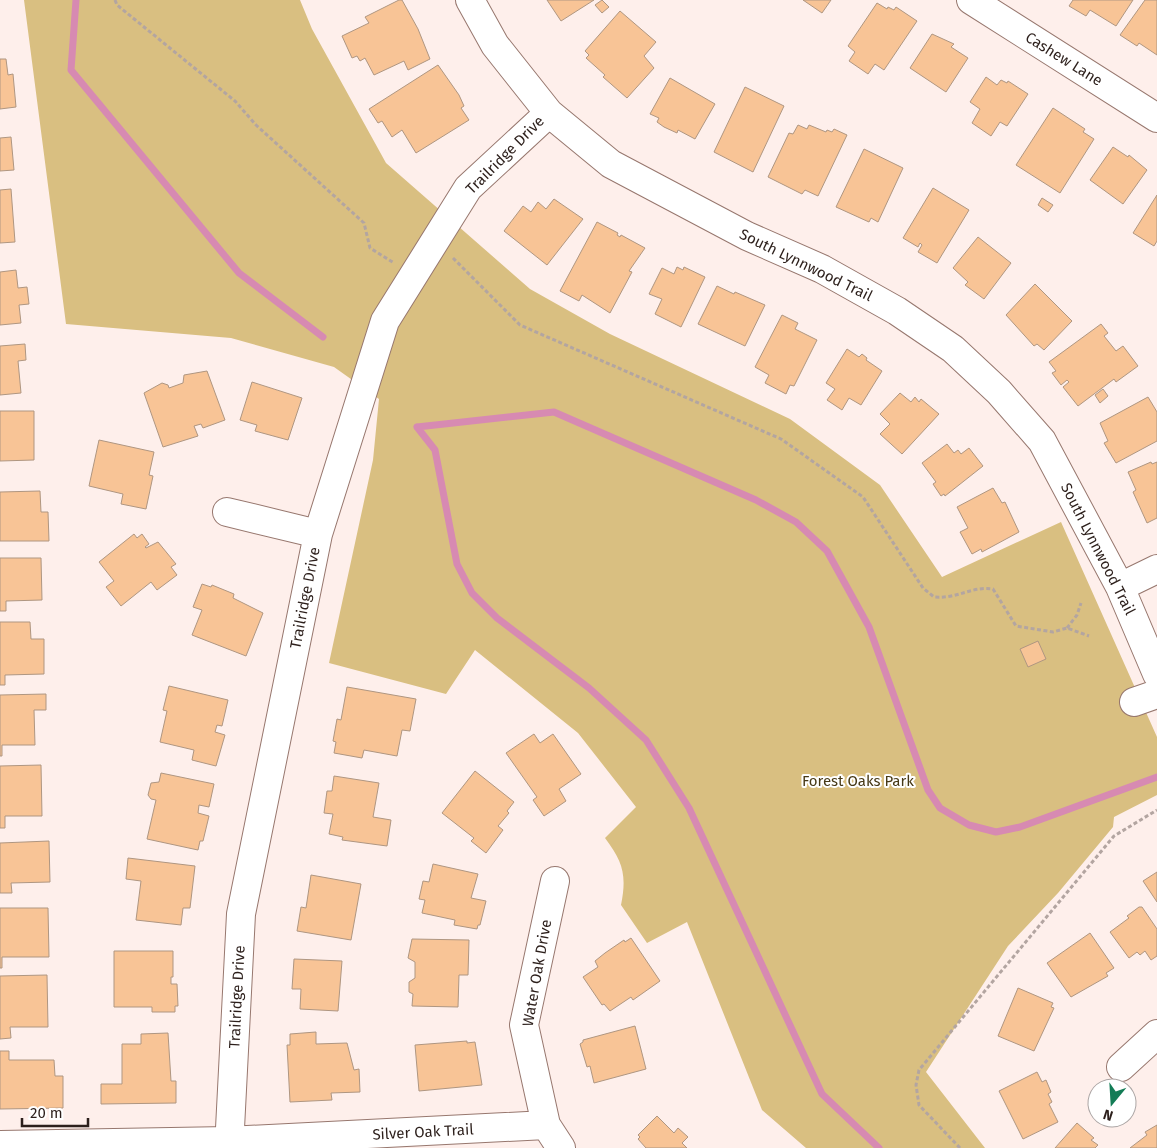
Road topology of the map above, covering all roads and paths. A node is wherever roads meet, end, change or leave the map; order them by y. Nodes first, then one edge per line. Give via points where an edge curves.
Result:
1 (115, 0) edge
2 (470, 0) edge
3 (971, 0) edge
4 (549, 112) junction
5 (1157, 118) edge
6 (434, 244) junction
7 (414, 276) junction
8 (227, 512) dead end
9 (318, 534) junction
10 (1157, 569) edge
11 (1120, 587) junction
12 (1082, 603) dead end
13 (1067, 628) junction
14 (1089, 636) dead end
15 (1157, 674) edge
16 (1157, 810) edge
17 (555, 881) dead end
18 (1157, 1034) edge
19 (1121, 1067) dead end
20 (546, 1126) junction
21 (0, 1145) edge
22 (228, 1145) edge
23 (561, 1148) edge
24 (960, 1148) edge

1 - 7 path via 117,5 236,102 256,125 364,223 370,248
2 - 4 street, South Lynnwood Trail via 495,45
3 - 5 street, Cashew Lane
4 - 6 street, Trailridge Drive via 468,188
4 - 11 street, South Lynnwood Trail via 612,164 738,232 822,269 897,311 953,349 999,392 1042,440
6 - 7 street, Trailridge Drive
6 - 13 path via 454,259 520,325 781,438 863,497 923,588 934,597 955,597 981,587 994,588 1016,626 1053,632
7 - 9 street, Trailridge Drive via 385,321
8 - 9 street
9 - 22 street, Trailridge Drive via 242,914
10 - 11 street
11 - 15 street, South Lynnwood Trail
12 - 13 path
13 - 14 path
16 - 24 path via 1114,836 919,1070 916,1086 919,1105
17 - 20 street, Water Oak Drive via 524,1025
18 - 19 street
20 - 22 street, Silver Oak Trail
20 - 23 street, Water Oak Drive
21 - 22 street, Silver Oak Trail

